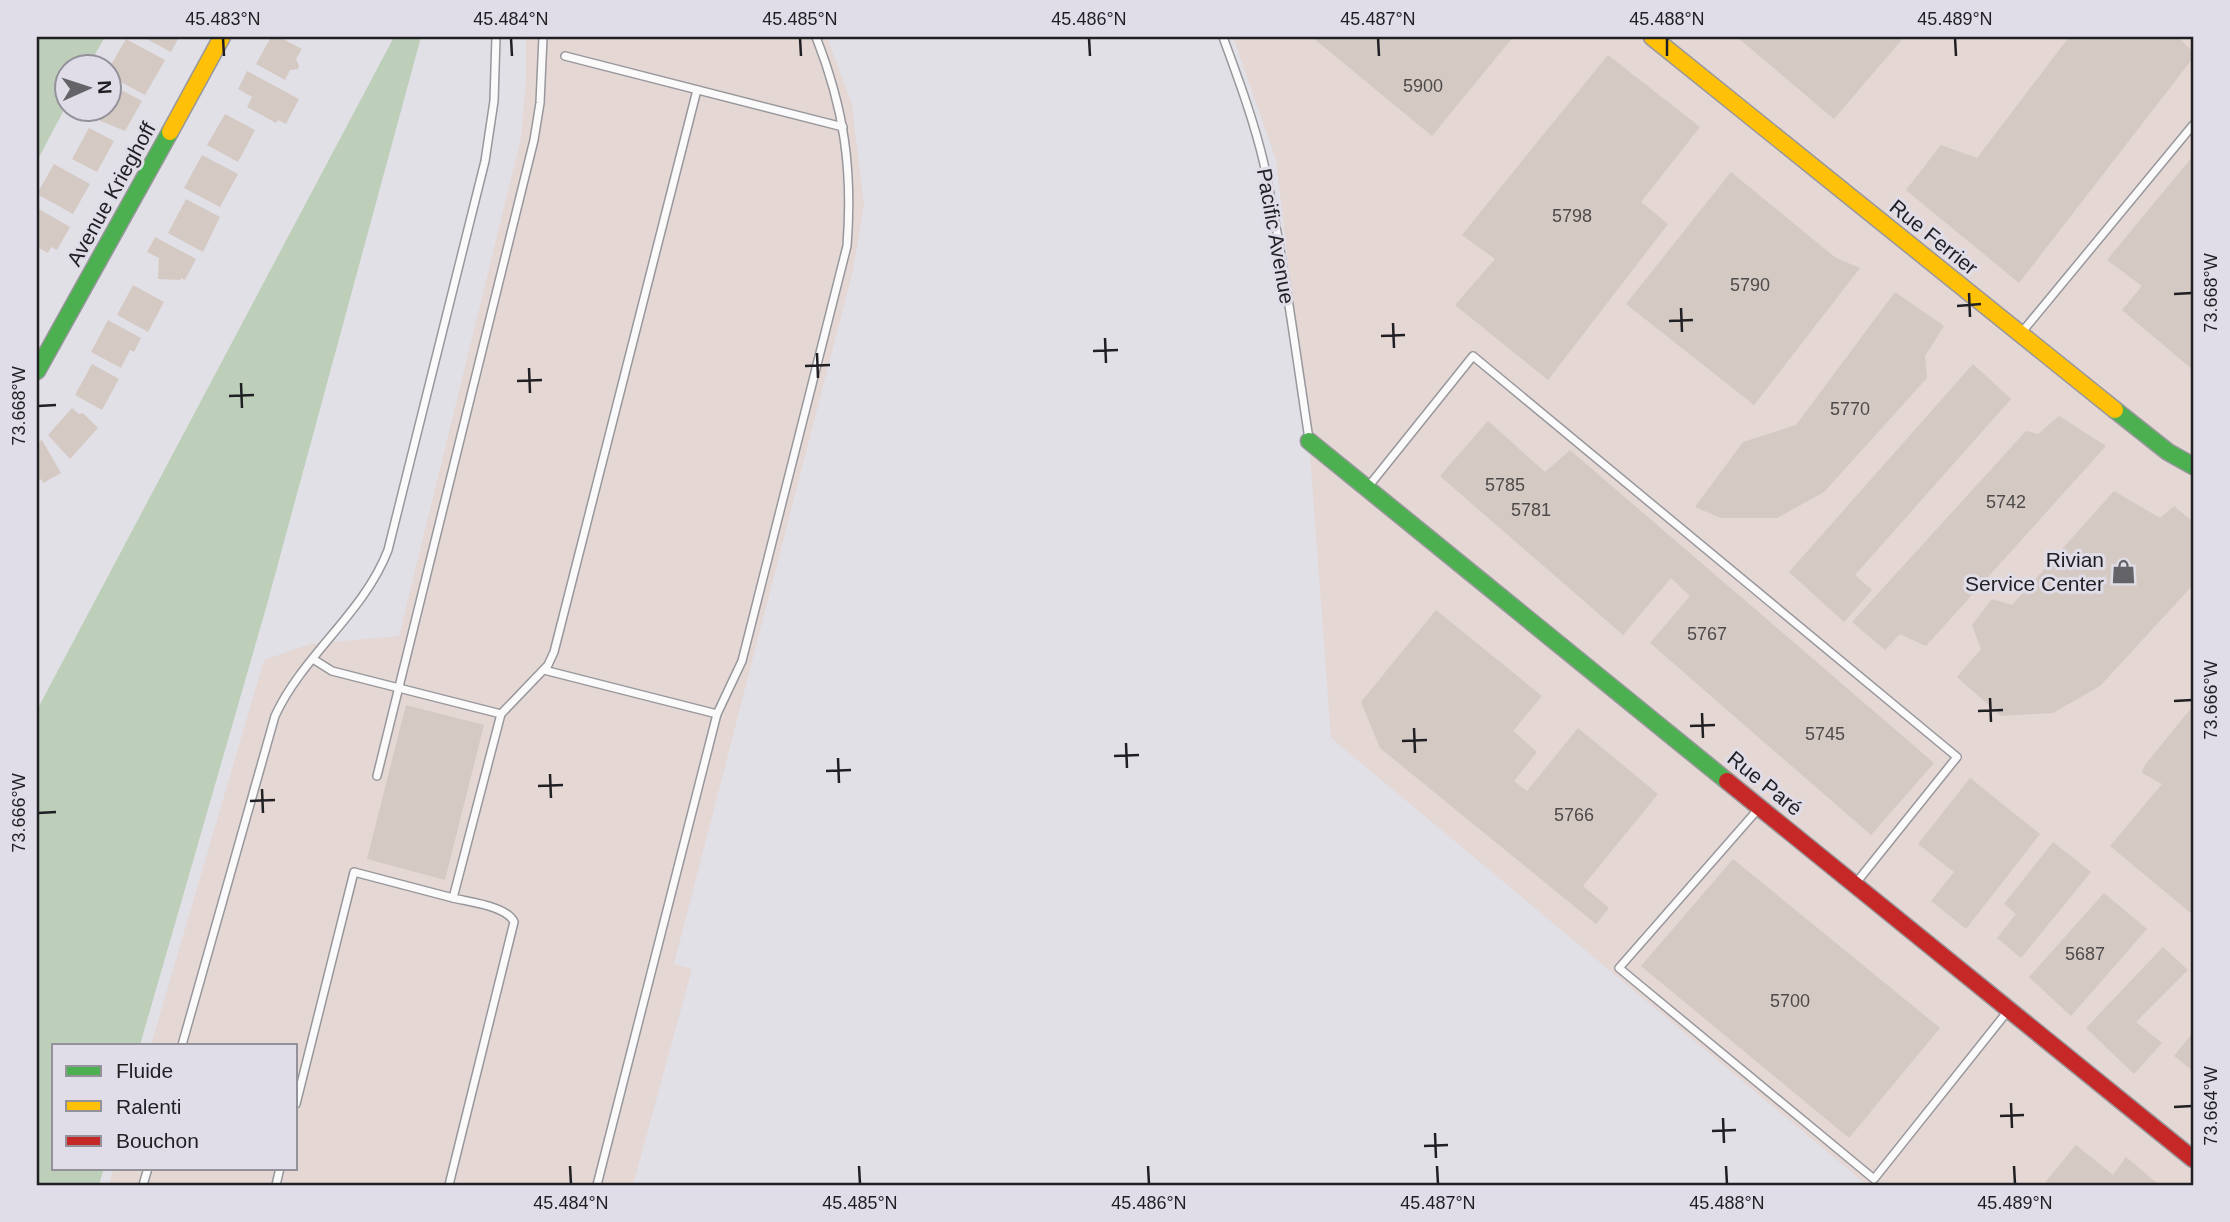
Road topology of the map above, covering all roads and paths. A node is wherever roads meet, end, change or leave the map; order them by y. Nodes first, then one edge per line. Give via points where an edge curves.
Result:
1 (222, 37) edge
2 (496, 37) edge
3 (543, 37) edge
4 (816, 37) edge
5 (1223, 37) edge
6 (1652, 37) edge
7 (565, 56) dead end
8 (697, 90) junction
9 (2193, 125) edge
10 (843, 127) junction
11 (2021, 334) junction
12 (37, 371) edge
13 (1309, 441) joint
14 (2193, 466) edge
15 (1367, 488) junction
16 (313, 659) junction
17 (544, 670) junction
18 (400, 687) junction
19 (501, 714) junction
20 (717, 714) junction
21 (377, 776) dead end
22 (1760, 807) junction
23 (1856, 884) junction
24 (453, 898) junction
25 (2010, 1009) junction
26 (182, 1044) edge
27 (298, 1096) edge
28 (2193, 1159) edge
29 (449, 1185) edge
30 (597, 1185) edge

1 - 12 street, Avenue Krieghoff
2 - 16 lane via 494,101 485,161 388,550 374,580
3 - 18 lane via 534,140
4 - 10 lane
5 - 13 lane, Pacific Avenue via 1264,163
6 - 11 street, Rue Ferrier
7 - 8 lane
8 - 10 lane
8 - 17 lane via 554,652
9 - 11 lane
10 - 20 lane via 850,201 847,246 742,661
11 - 14 street, Rue Ferrier via 2168,452
13 - 15 street, Rue Paré
15 - 22 street, Rue Paré
15 - 23 lane via 1473,356 1957,757
16 - 18 lane via 332,671
16 - 26 lane via 275,716
17 - 19 lane
17 - 20 lane
18 - 19 lane
18 - 21 lane
19 - 24 lane
20 - 30 lane
22 - 23 street, Rue Paré
22 - 25 lane via 1619,968 1874,1179
23 - 25 street, Rue Paré
24 - 27 lane via 354,872
24 - 29 lane via 505,911 514,922
25 - 28 street, Rue Paré

